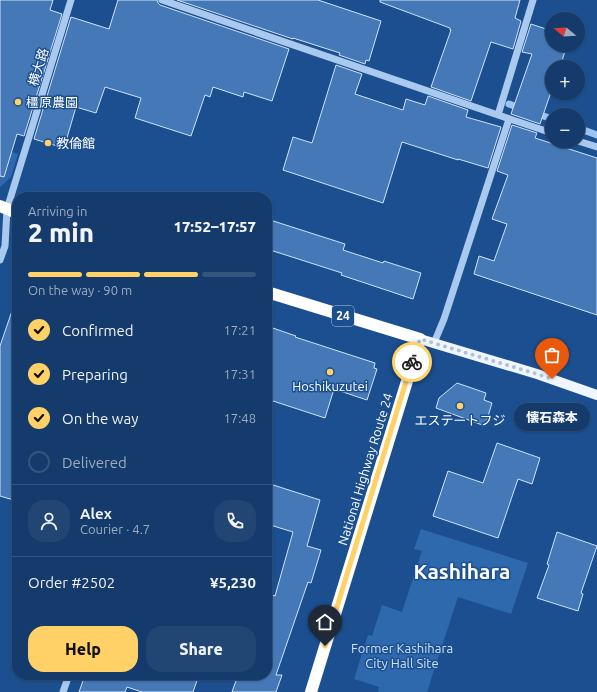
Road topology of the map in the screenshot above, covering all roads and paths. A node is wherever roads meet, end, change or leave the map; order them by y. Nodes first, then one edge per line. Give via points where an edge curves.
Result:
1 (71, 0) edge
2 (162, 0) edge
3 (533, 0) edge
4 (498, 115) junction
5 (509, 119) junction
6 (545, 130) edge
7 (585, 143) edge
8 (597, 147) edge
9 (6, 210) edge
10 (0, 260) edge
11 (272, 294) edge
12 (420, 339) junction
13 (434, 343) junction
14 (597, 395) edge
15 (67, 680) edge
16 (63, 692) edge
17 (311, 692) edge

1 - 9 street, 横大路
2 - 4 street
3 - 4 street
4 - 5 street
5 - 6 street
5 - 13 street
7 - 8 street
9 - 10 street, 横大路 via 5,246
11 - 12 highway, 24
12 - 13 main road
12 - 17 highway, National Highway Route 24
13 - 14 main road
15 - 16 street

